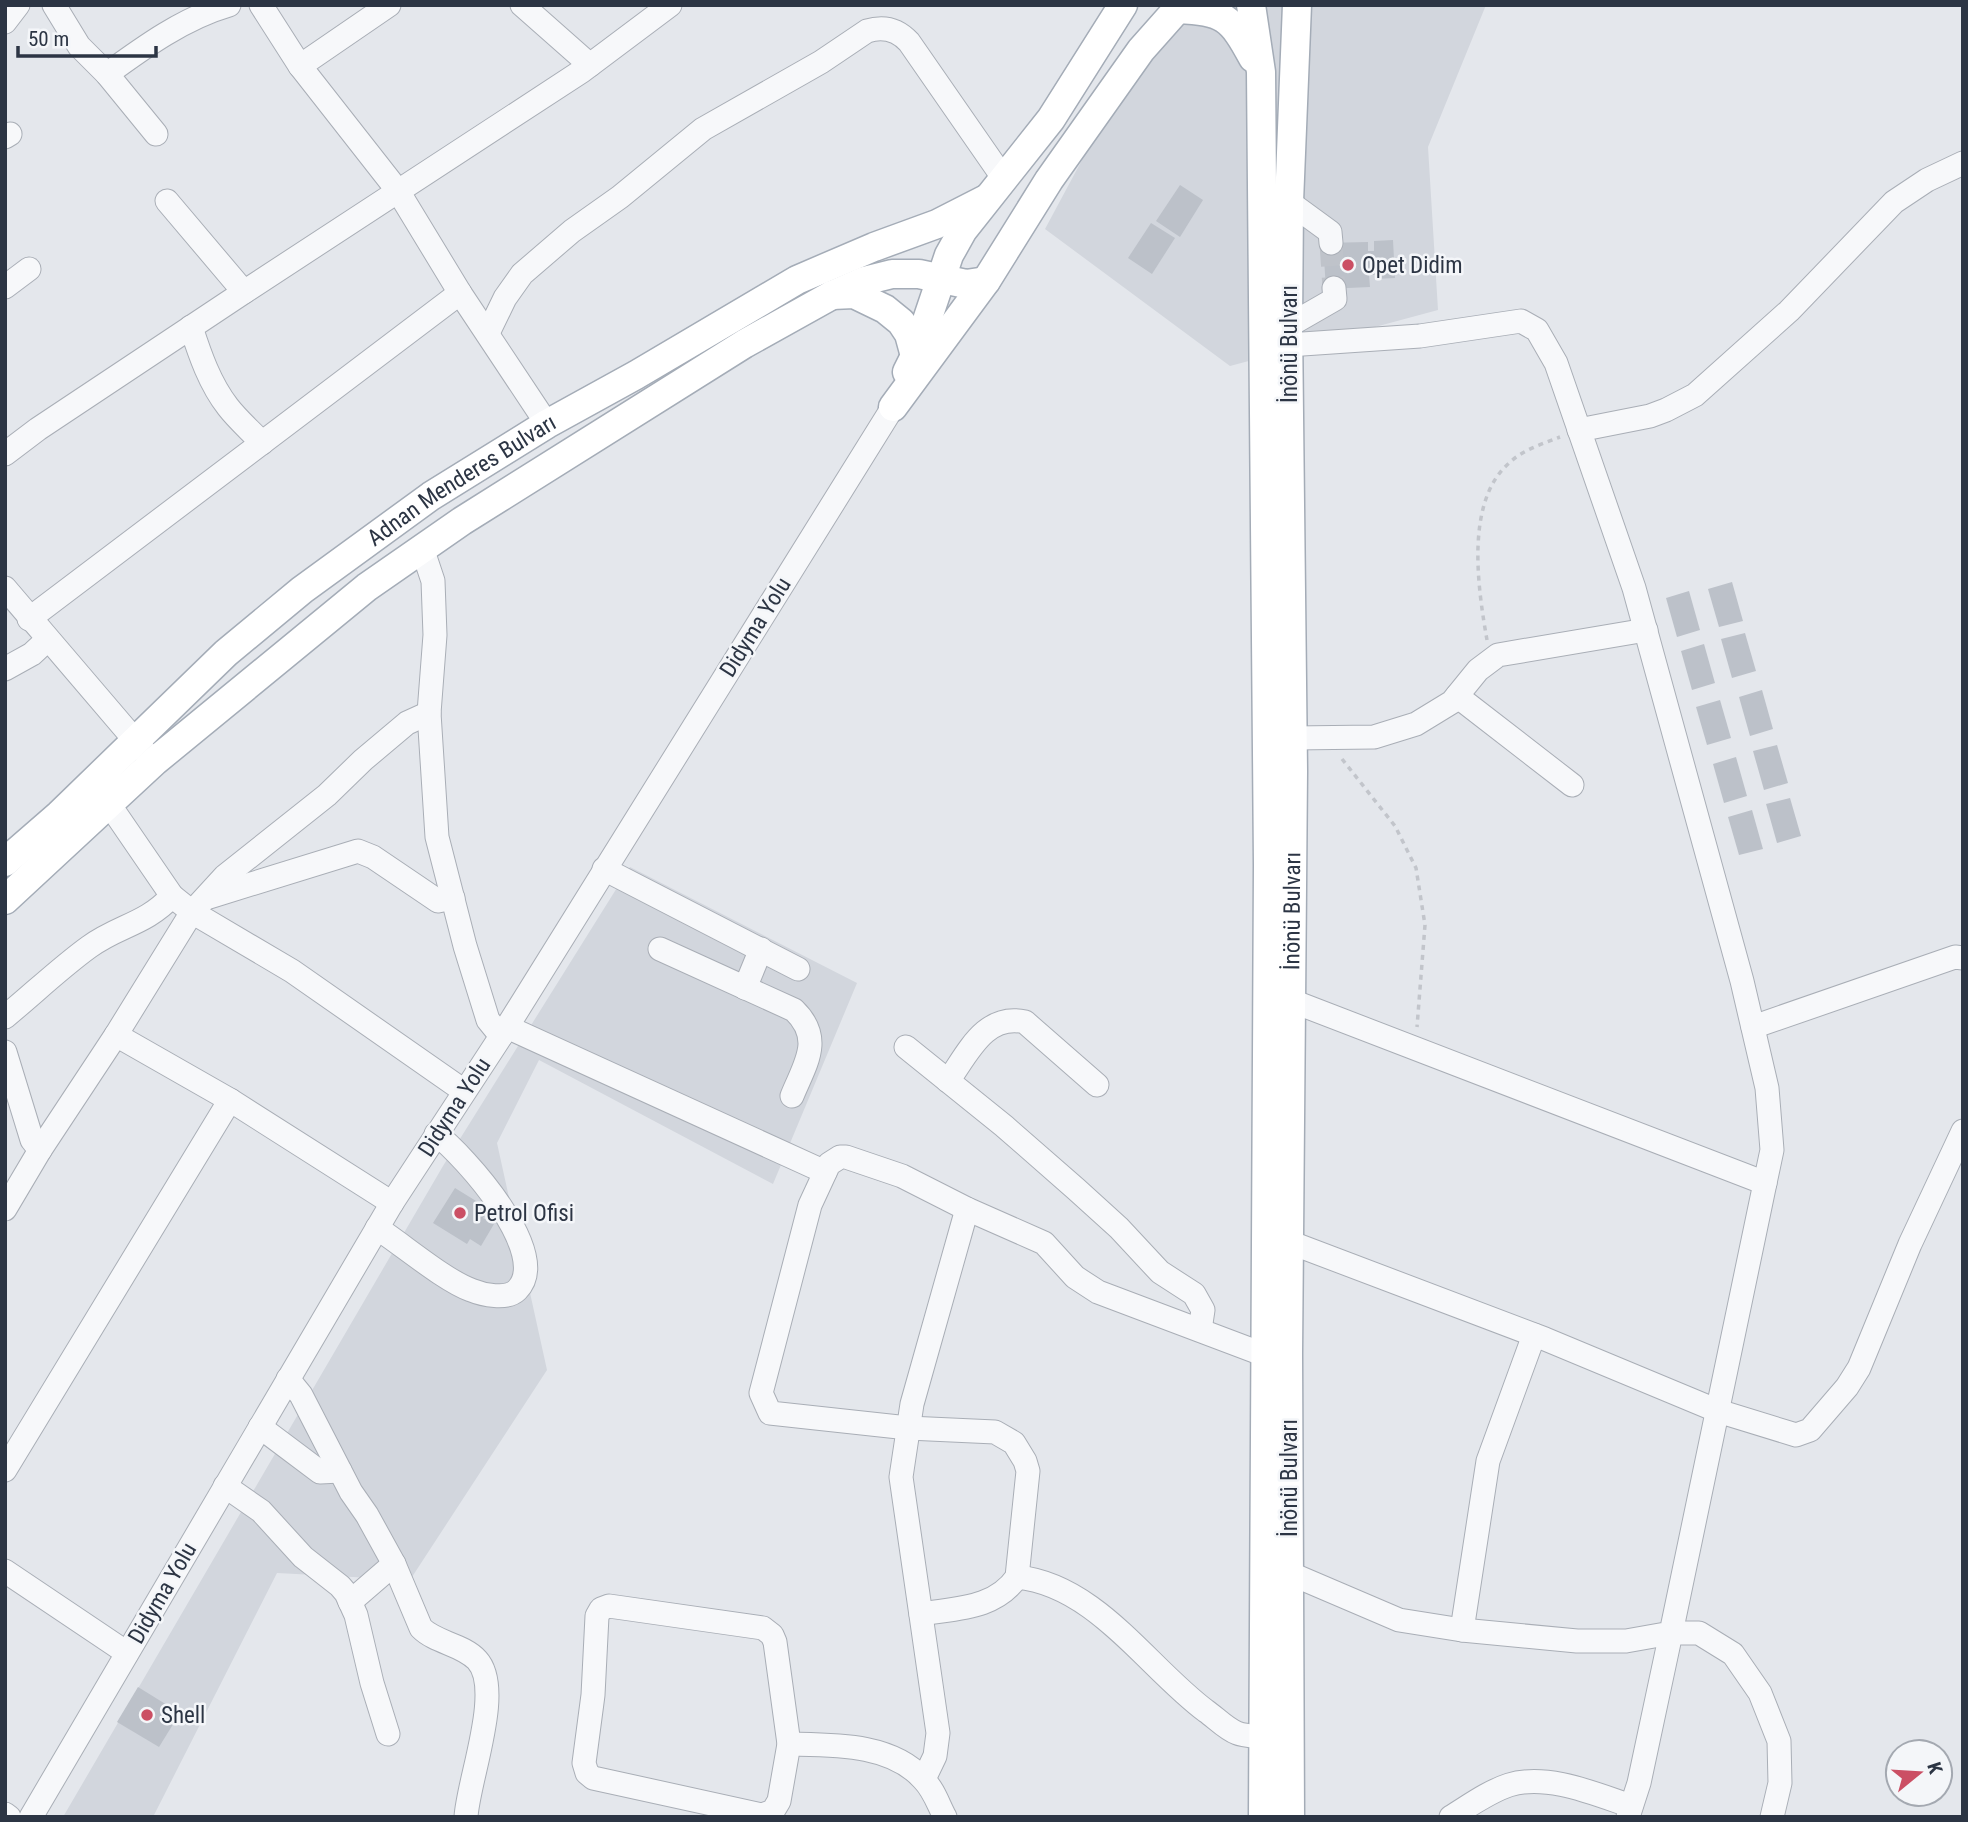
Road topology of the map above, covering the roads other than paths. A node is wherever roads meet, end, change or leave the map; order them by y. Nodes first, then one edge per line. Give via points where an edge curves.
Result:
1 (19, 5) edge
2 (54, 5) edge
3 (229, 5) edge
4 (261, 5) edge
5 (389, 5) edge
6 (522, 5) edge
7 (670, 5) edge
8 (1123, 5) edge
9 (1251, 5) edge
10 (1297, 5) edge
11 (1179, 7) edge
12 (5, 22) edge
13 (590, 65) junction
14 (300, 66) junction
15 (1261, 72) junction
16 (107, 74) junction
17 (156, 134) dead end
18 (1963, 163) edge
19 (995, 189) junction
20 (398, 191) junction
21 (167, 201) dead end
22 (1289, 202) junction
23 (1019, 228) junction
24 (1331, 243) tunnel mouth
25 (29, 269) dead end
26 (941, 279) junction
27 (986, 281) junction
28 (5, 287) edge
29 (1334, 288) tunnel mouth
30 (244, 292) junction
31 (460, 293) junction
32 (832, 295) junction
33 (191, 327) junction
34 (488, 333) junction
35 (1288, 336) junction
36 (915, 356) junction
37 (893, 407) junction
38 (547, 424) junction
39 (1579, 430) junction
40 (262, 443) junction
41 (5, 454) edge
42 (422, 548) junction
43 (5, 589) edge
44 (29, 619) junction
45 (1646, 630) junction
46 (47, 640) junction
47 (5, 669) edge
48 (1457, 696) junction
49 (429, 713) junction
50 (1293, 738) junction
51 (145, 752) junction
52 (1572, 785) dead end
53 (109, 804) junction
54 (5, 862) edge
55 (604, 869) junction
56 (172, 896) junction
57 (453, 898) junction
58 (5, 900) edge
59 (199, 905) junction
60 (660, 949) dead end
61 (761, 950) junction
62 (1963, 958) edge
63 (798, 969) dead end
64 (745, 988) junction
65 (1292, 1001) junction
66 (5, 1017) edge
67 (1753, 1027) junction
68 (504, 1032) junction
69 (116, 1035) junction
70 (906, 1047) dead end
71 (5, 1052) edge
72 (948, 1081) junction
73 (1097, 1085) dead end
74 (464, 1091) junction
75 (792, 1096) dead end
76 (230, 1100) junction
77 (1963, 1130) edge
78 (436, 1134) junction
79 (40, 1150) junction
80 (825, 1172) junction
81 (1765, 1183) junction
82 (392, 1203) junction
83 (5, 1209) edge
84 (967, 1209) junction
85 (377, 1228) junction
86 (1289, 1242) junction
87 (1200, 1331) junction
88 (1534, 1335) junction
89 (1265, 1355) junction
90 (288, 1379) junction
91 (1718, 1411) junction
92 (260, 1427) junction
93 (908, 1428) junction
94 (5, 1470) edge
95 (340, 1471) junction
96 (225, 1486) junction
97 (394, 1564) junction
98 (5, 1571) edge
99 (1289, 1573) junction
100 (1017, 1577) junction
101 (350, 1602) junction
102 (921, 1614) junction
103 (1462, 1630) junction
104 (1671, 1633) junction
105 (127, 1653) junction
106 (388, 1734) dead end
107 (1263, 1737) junction
108 (789, 1744) junction
109 (924, 1779) junction
110 (1482, 1807) edge
111 (1630, 1811) edge
112 (31, 1817) edge
113 (466, 1817) edge
114 (945, 1817) edge
115 (1263, 1817) edge
116 (1290, 1817) edge
117 (1451, 1817) edge
118 (1772, 1817) edge

1 - 12 street
2 - 16 street via 79,46
3 - 16 street via 149,43
4 - 14 street
5 - 14 street
6 - 13 street
7 - 13 street
8 - 19 main road via 1051,119
9 - 15 main road, İnönü Bulvarı
10 - 22 main road, İnönü Bulvarı
11 - 15 main road via 1223,17 1239,31
11 - 23 main road via 1141,50
13 - 20 street
14 - 20 street
15 - 89 main road, İnönü Bulvarı via 1268,865
16 - 17 street
18 - 39 street via 1894,202 1789,311 1695,395 1650,416
19 - 23 main road
19 - 26 main road via 963,230
19 - 34 street via 909,42 898,32 883,28 867,31 703,129 572,231 522,274
19 - 38 main road, Adnan Menderes Bulvarı via 936,224 797,280
20 - 30 street
20 - 31 street
21 - 30 street
22 - 24 street via 1330,232
22 - 35 main road, İnönü Bulvarı
23 - 27 main road
25 - 28 street
26 - 27 main road, Adnan Menderes Bulvarı via 966,284
26 - 32 main road, Adnan Menderes Bulvarı via 892,274
26 - 36 main road
27 - 37 main road
29 - 35 street via 1335,299
30 - 33 street
31 - 34 street
31 - 40 street
32 - 36 main road via 854,294 885,309 909,334
32 - 42 main road, Adnan Menderes Bulvarı via 744,344
33 - 40 street via 216,387
33 - 41 street
34 - 38 street
35 - 39 street via 1420,336 1521,321 1537,330 1556,363
35 - 50 main road, İnönü Bulvarı
36 - 37 main road
37 - 55 street, Didyma Yolu
38 - 51 main road, Adnan Menderes Bulvarı via 431,496 302,590 226,653
39 - 45 street
40 - 44 street
42 - 49 street via 433,581 435,635
42 - 51 main road, Adnan Menderes Bulvarı
43 - 44 street
44 - 46 street
45 - 48 street via 1498,655 1478,670
45 - 67 street
46 - 47 street
46 - 51 street
48 - 50 street via 1416,724 1374,737
48 - 52 street
49 - 57 street via 437,837
49 - 59 street via 407,723 327,795 225,876
50 - 65 main road, İnönü Bulvarı
51 - 53 main road, Adnan Menderes Bulvarı
51 - 54 main road, Adnan Menderes Bulvarı
53 - 56 street
53 - 58 main road, Adnan Menderes Bulvarı
55 - 61 street
55 - 68 street, Didyma Yolu
56 - 59 street
56 - 66 street via 159,911 90,946
57 - 59 street via 438,901 358,851
57 - 68 street via 488,1020
59 - 69 street
59 - 74 street
60 - 64 street
61 - 63 street
61 - 64 street
62 - 67 street
64 - 75 street via 794,1010 807,1026 811,1050
65 - 81 street
65 - 86 main road, İnönü Bulvarı
67 - 81 street via 1768,1101 1772,1150
68 - 74 street, Didyma Yolu
68 - 80 street
69 - 76 street
69 - 79 street
70 - 72 street
71 - 79 street via 32,1140
72 - 73 street via 988,1028 1015,1020 1025,1022
72 - 87 street via 1085,1196 1160,1272 1194,1294 1203,1310
74 - 78 street, Didyma Yolu
76 - 82 street
76 - 94 street
77 - 91 street via 1859,1368 1814,1425 1804,1433 1789,1434
78 - 82 street, Didyma Yolu
78 - 85 street via 466,1160 507,1217 523,1257 520,1286 500,1295 471,1290
79 - 83 street
80 - 84 street via 834,1160 846,1157 902,1176
80 - 93 street via 810,1205 761,1394 770,1413
81 - 91 street
82 - 85 street, Didyma Yolu
84 - 87 street via 1044,1243 1075,1277 1098,1292
84 - 93 street
85 - 90 street, Didyma Yolu
86 - 88 street
86 - 99 main road, İnönü Bulvarı
87 - 89 street
88 - 91 street
88 - 103 street via 1488,1461
89 - 107 main road, İnönü Bulvarı
90 - 92 street, Didyma Yolu
90 - 95 street
91 - 104 street
92 - 95 street via 320,1472
92 - 96 street, Didyma Yolu
93 - 100 street via 995,1432 1021,1451 1028,1471
93 - 102 street via 901,1477
95 - 97 street
96 - 101 street via 261,1511 303,1557 340,1586
96 - 105 street, Didyma Yolu
97 - 101 street
97 - 113 street via 421,1628 477,1660 487,1681 483,1731
98 - 105 street
99 - 103 street via 1399,1620
99 - 116 main road, İnönü Bulvarı
100 - 102 street via 1003,1594 985,1603
100 - 107 street via 1036,1579 1069,1593 1114,1626 1185,1695 1236,1733
101 - 106 street
102 - 109 street via 938,1733 935,1756
103 - 104 street via 1577,1641 1626,1641
104 - 111 street
104 - 118 street via 1699,1633 1734,1654 1759,1693 1779,1741 1780,1783
105 - 112 street, Didyma Yolu
107 - 115 main road, İnönü Bulvarı
108 - 108 street via 775,1642 768,1631 609,1606 598,1612 584,1763 593,1778 762,1815 779,1801
108 - 109 street via 890,1755
109 - 114 street
110 - 111 street via 1510,1784 1541,1782 1577,1788
110 - 117 street

